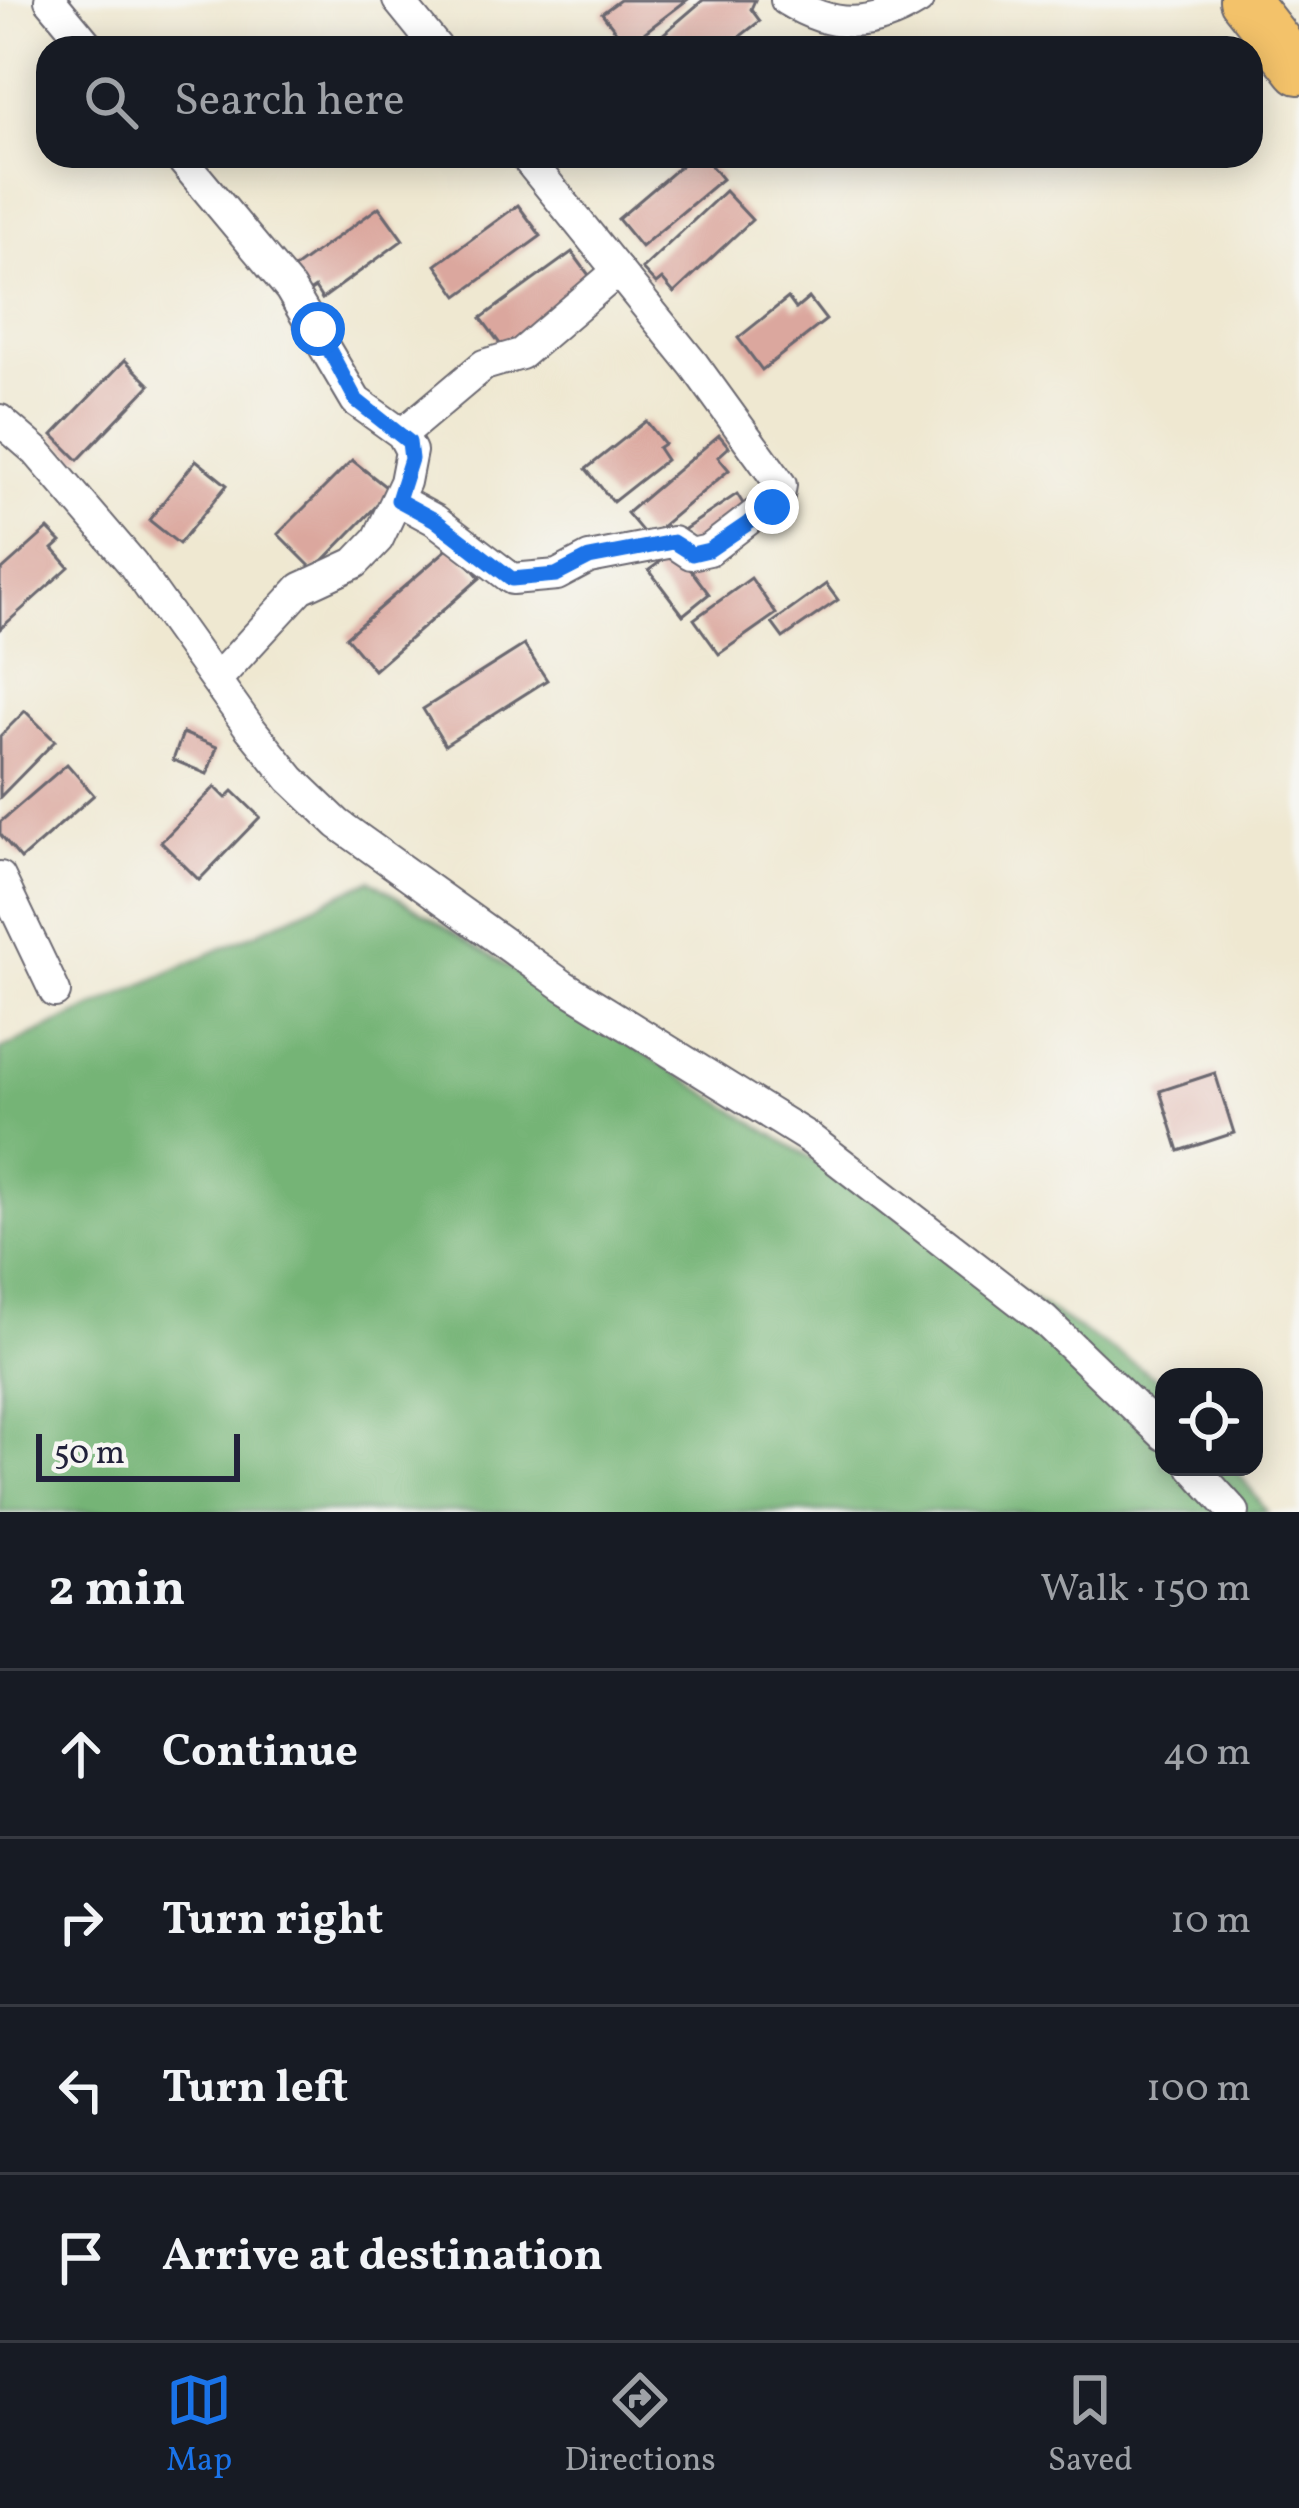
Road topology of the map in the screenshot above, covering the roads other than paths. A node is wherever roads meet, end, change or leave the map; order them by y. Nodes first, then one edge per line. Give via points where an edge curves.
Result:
1 (50, 0) edge
2 (398, 0) edge
3 (786, 0) edge
4 (918, 0) edge
5 (1244, 0) edge
6 (80, 36) edge
7 (427, 36) edge
8 (1299, 70) edge
9 (189, 168) edge
10 (535, 168) edge
11 (618, 271) junction
12 (0, 420) edge
13 (402, 434) junction
14 (398, 500) junction
15 (216, 680) junction
16 (0, 877) edge
17 (56, 992) dead end
18 (1155, 1427) edge
19 (1201, 1476) edge
20 (1234, 1512) edge

1 - 6 street
2 - 7 street
3 - 4 street via 812,16 861,24
5 - 8 highway
9 - 13 street via 290,289 356,400
10 - 11 street
11 - 13 street via 521,354 484,365
11 - 14 street via 781,485 772,507 709,550 692,554 673,542 512,579
12 - 15 street via 133,563
13 - 14 street via 411,459
14 - 15 street via 355,563 301,588
15 - 18 street via 291,779 338,824 564,986 809,1138 1044,1320
16 - 17 street
19 - 20 street

